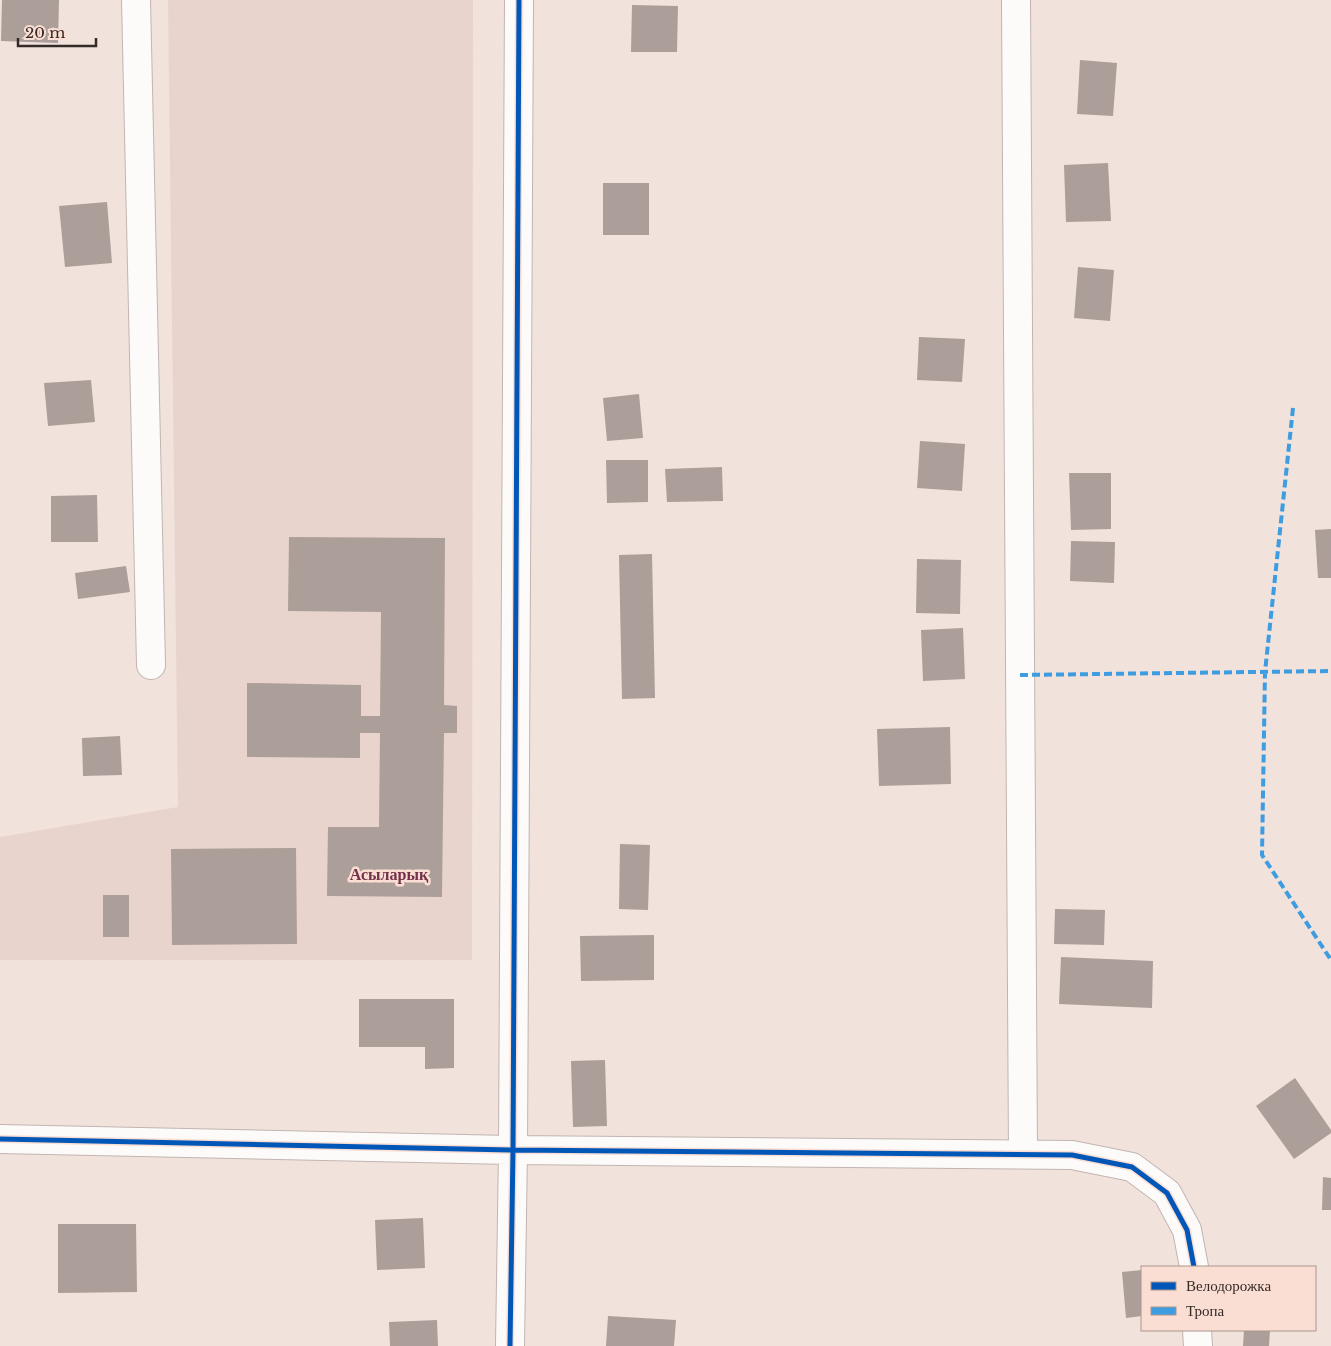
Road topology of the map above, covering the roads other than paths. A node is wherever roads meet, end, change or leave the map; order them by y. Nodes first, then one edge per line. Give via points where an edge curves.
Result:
1 (136, 0) edge
2 (519, 0) edge
3 (1016, 0) edge
4 (151, 665) dead end
5 (0, 1139) edge
6 (513, 1150) junction
7 (1023, 1154) junction
8 (1194, 1266) edge
9 (1197, 1331) edge
10 (510, 1346) edge
11 (1198, 1346) edge

1 - 4 street
2 - 6 street
3 - 7 street
5 - 6 street
6 - 7 street
6 - 10 street
7 - 8 street via 1072,1155 1132,1167 1167,1194 1186,1230
9 - 11 street

